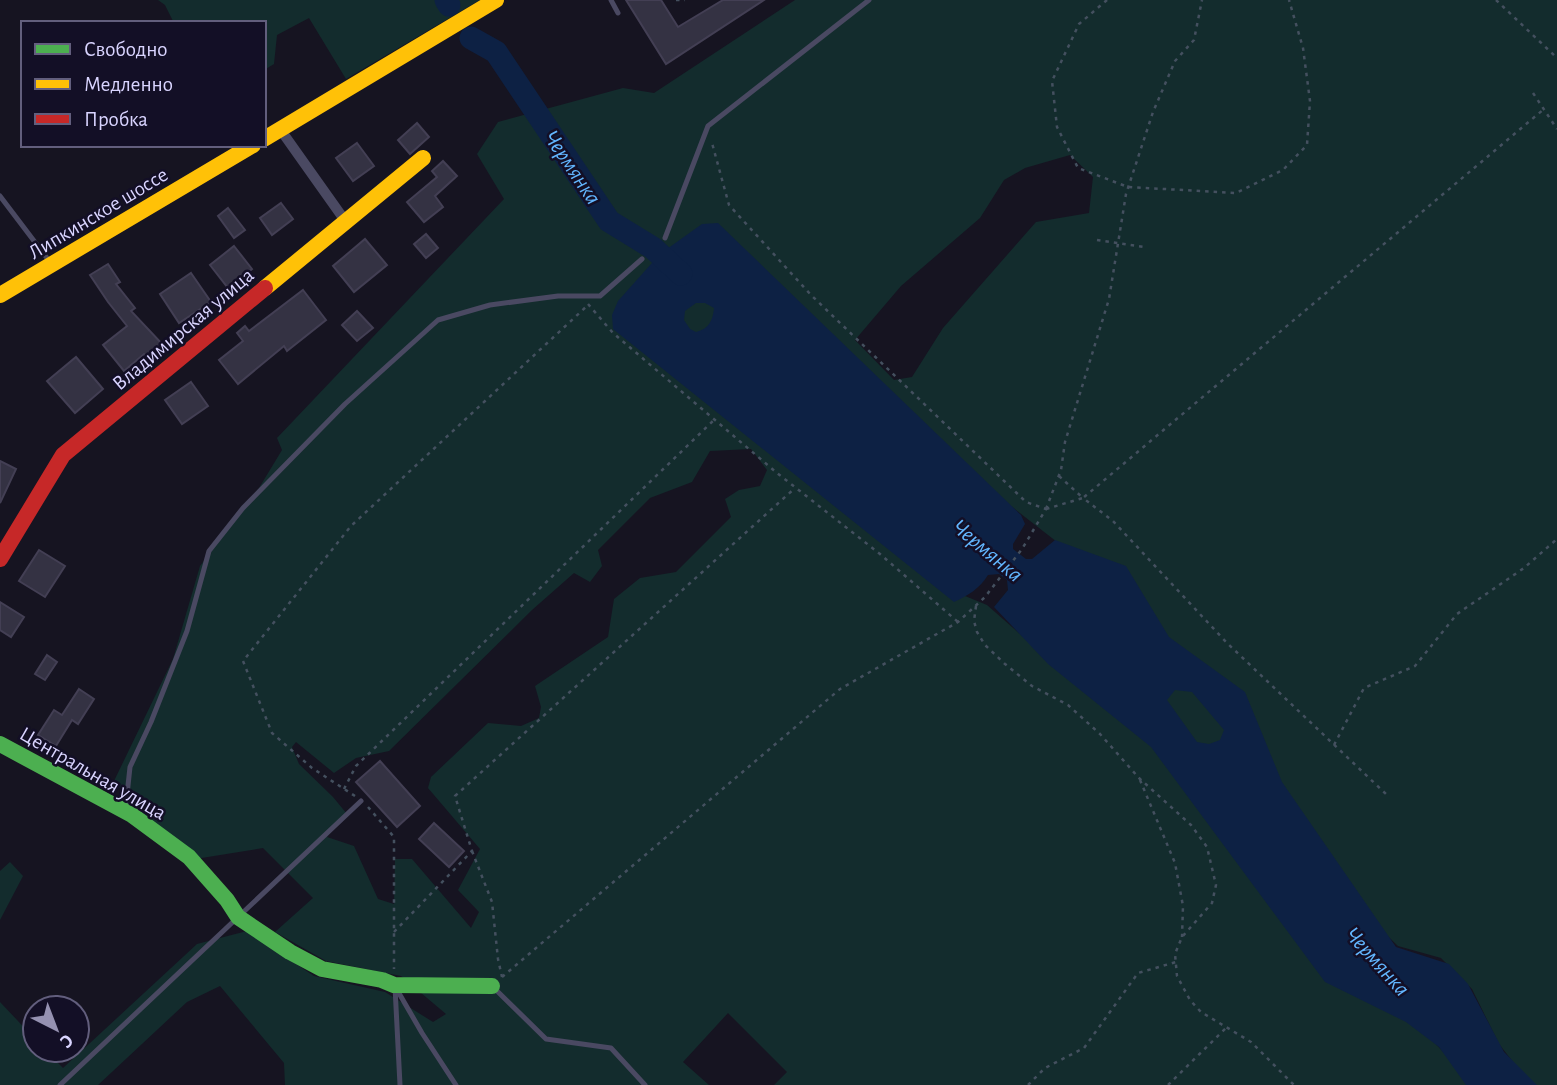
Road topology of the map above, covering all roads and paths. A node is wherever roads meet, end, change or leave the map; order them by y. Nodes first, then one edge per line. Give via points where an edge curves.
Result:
1 (496, 0) edge
2 (611, 0) edge
3 (676, 0) edge
4 (685, 0) edge
5 (869, 0) edge
6 (1107, 0) edge
7 (1202, 0) edge
8 (1289, 0) edge
9 (1496, 0) edge
10 (618, 12) dead end
11 (1557, 58) edge
12 (1533, 93) dead end
13 (1544, 110) junction
14 (708, 126) junction
15 (280, 129) junction
16 (1557, 129) edge
17 (266, 138) edge
18 (250, 147) edge
19 (423, 158) dead end
20 (1128, 187) junction
21 (0, 196) edge
22 (346, 222) junction
23 (665, 238) dead end
24 (1097, 240) dead end
25 (1118, 244) junction
26 (1144, 247) dead end
27 (642, 259) dead end
28 (52, 265) junction
29 (0, 295) edge
30 (600, 296) junction
31 (588, 305) junction
32 (714, 420) junction
33 (1059, 476) junction
34 (795, 488) junction
35 (1083, 498) junction
36 (1046, 509) junction
37 (1557, 539) edge
38 (0, 559) edge
39 (976, 606) junction
40 (958, 622) junction
41 (0, 744) edge
42 (1334, 745) junction
43 (1139, 778) junction
44 (344, 789) junction
45 (1387, 795) dead end
46 (362, 801) junction
47 (132, 815) junction
48 (472, 851) junction
49 (238, 917) junction
50 (394, 932) junction
51 (1182, 937) junction
52 (1176, 962) junction
53 (394, 985) junction
54 (492, 986) joint
55 (1227, 1027) junction
56 (60, 1085) edge
57 (400, 1085) edge
58 (456, 1085) edge
59 (645, 1085) edge
60 (1028, 1085) edge
61 (1168, 1085) edge
62 (1294, 1085) edge

1 - 15 street
2 - 10 lane
3 - 4 path
5 - 14 lane
6 - 20 path via 1079,24 1052,80 1057,127 1078,168
7 - 20 path via 1194,40 1175,61
8 - 20 path via 1303,48 1310,100 1307,145 1283,170 1236,193
9 - 11 path
12 - 13 path
13 - 16 path
13 - 35 path
14 - 23 lane
14 - 36 path via 729,205 811,295 1026,502
15 - 17 street
15 - 22 street
18 - 28 street, Липкинское шоссе
19 - 22 street, Владимирская улица
20 - 25 path
21 - 28 lane
22 - 38 street, Владимирская улица via 63,455
24 - 25 path
25 - 26 path
25 - 33 path via 1109,299
27 - 30 lane
28 - 29 street, Липкинское шоссе
30 - 31 path
30 - 47 lane via 490,305 438,320 345,404 243,508 209,551 187,631 130,767 127,795
31 - 32 path via 613,333
31 - 44 path via 351,526 243,661 272,733
32 - 34 path
32 - 44 path via 356,766
33 - 35 path
33 - 36 path
34 - 40 path
34 - 48 path via 454,796
35 - 36 path
35 - 42 path via 1113,522 1227,643
36 - 39 path via 1022,549
37 - 42 path via 1457,614 1415,666 1364,688
39 - 40 path
39 - 43 path via 974,621 985,645 1032,686 1068,705
40 - 48 path via 840,689 502,977 492,902
41 - 47 street, Центральная улица
42 - 45 path
43 - 51 path via 1175,863
43 - 51 path via 1191,825 1207,847 1212,865 1216,886 1212,903
44 - 46 path
46 - 49 lane
46 - 50 path via 394,837
47 - 49 street, Центральная улица via 189,857
48 - 50 path
49 - 53 street, Центральная улица via 322,969
49 - 56 lane
50 - 53 path
51 - 52 path
52 - 55 path via 1177,976 1190,1000
52 - 60 path via 1138,973 1084,1048 1045,1068
53 - 54 street, Центральная улица
53 - 57 lane
53 - 58 lane
54 - 59 lane via 546,1039 611,1048
55 - 61 path
55 - 62 path via 1251,1042

